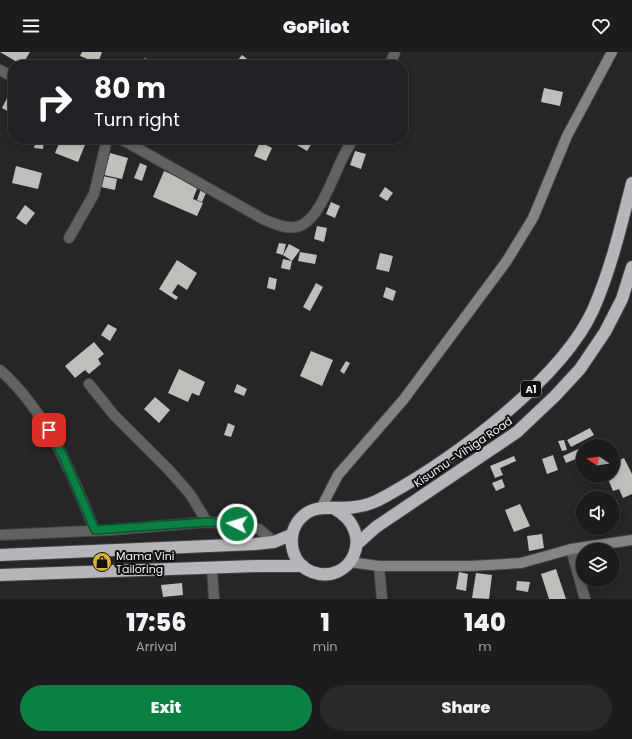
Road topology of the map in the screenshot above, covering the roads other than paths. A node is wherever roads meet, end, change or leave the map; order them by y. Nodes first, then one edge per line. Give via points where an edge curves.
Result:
1 (612, 52) edge
2 (106, 144) edge
3 (129, 144) edge
4 (351, 144) edge
5 (632, 183) edge
6 (68, 238) dead end
7 (632, 267) edge
8 (0, 370) edge
9 (89, 384) dead end
10 (321, 508) junction
11 (335, 509) junction
12 (207, 522) junction
13 (95, 530) junction
14 (0, 535) edge
15 (292, 535) junction
16 (632, 540) edge
17 (274, 542) junction
18 (357, 544) junction
19 (572, 550) junction
20 (0, 555) edge
21 (349, 562) junction
22 (303, 566) junction
23 (379, 566) junction
24 (212, 568) junction
25 (0, 575) edge
26 (214, 599) edge
27 (382, 599) edge
28 (585, 599) edge

1 - 10 street via 566,136 533,218 506,262 404,399 338,475
2 - 6 street via 94,194
3 - 4 street via 263,219 279,225 296,227 303,224 317,210
5 - 11 highway, Kisumu -Vihiga Road / A1 via 619,238 592,311 566,352 518,402 452,454 378,500 365,506
7 - 18 highway, Kisumu -Vihiga Road / A1 via 622,299 605,332 580,369 555,396 517,432 376,527
8 - 13 street via 31,402 49,430
9 - 12 street via 114,415 184,488
10 - 11 highway, A1
10 - 15 highway, A1 via 303,515
11 - 18 highway via 353,524
12 - 13 street
12 - 17 street via 237,524 259,529
13 - 14 street
15 - 17 highway
15 - 22 highway via 295,557
16 - 19 street
17 - 20 highway
18 - 21 highway, A1 via 355,554
19 - 23 street via 521,564
19 - 28 street
21 - 22 highway via 341,569 322,574 312,572
21 - 23 street
22 - 24 highway
23 - 27 street
24 - 25 highway
24 - 26 street

